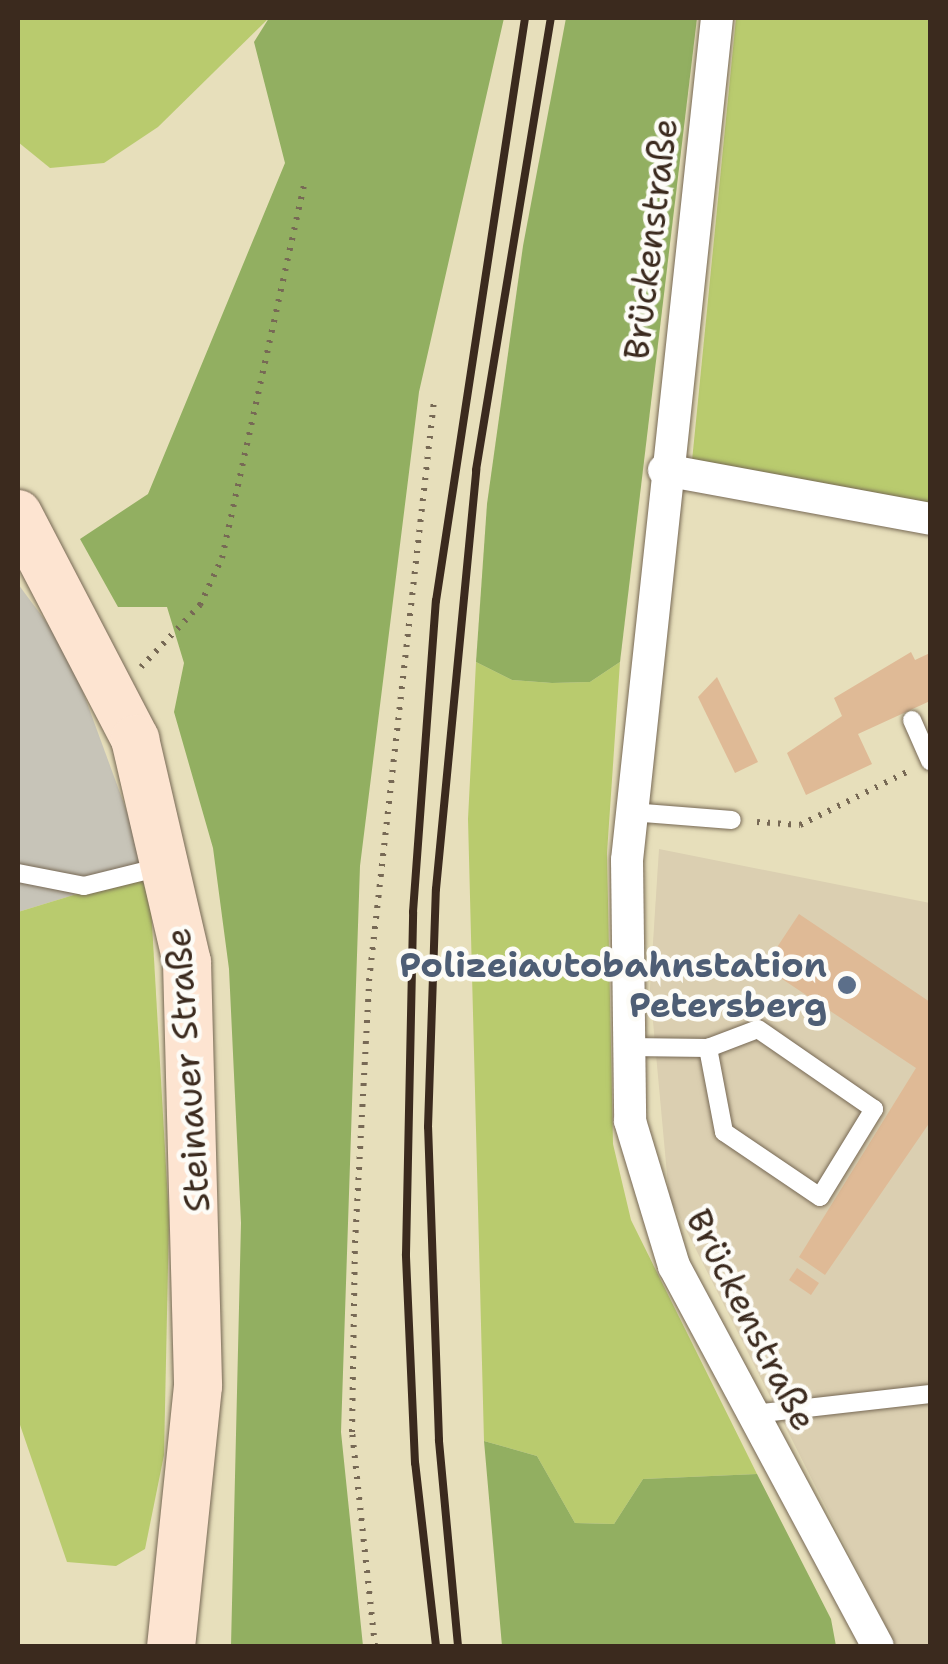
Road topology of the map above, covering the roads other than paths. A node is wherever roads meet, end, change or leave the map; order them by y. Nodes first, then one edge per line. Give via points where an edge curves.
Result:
1 (717, 18) edge
2 (664, 470) junction
3 (18, 514) edge
4 (930, 519) edge
5 (912, 720) dead end
6 (930, 760) edge
7 (631, 812) junction
8 (732, 820) road end
9 (169, 865) junction
10 (18, 873) edge
11 (629, 1047) junction
12 (708, 1048) junction
13 (930, 1394) edge
14 (754, 1414) junction
15 (180, 1600) junction
16 (171, 1646) edge
17 (181, 1646) edge
18 (878, 1646) edge

1 - 2 street, Brückenstraße
2 - 4 street
2 - 7 street, Brückenstraße
3 - 9 street, Steinauer Straße via 116,693
5 - 6 lane
7 - 8 lane
7 - 11 street, Brückenstraße
9 - 10 lane via 84,886
9 - 15 street, Steinauer Straße via 187,962 198,1206 198,1386
11 - 12 lane
11 - 14 street, Brückenstraße via 630,1121 650,1212
12 - 12 lane via 758,1028 874,1109 820,1198 724,1132
13 - 14 lane
14 - 18 street, Brückenstraße
15 - 16 street, Steinauer Straße
15 - 17 street, Steinauer Straße

